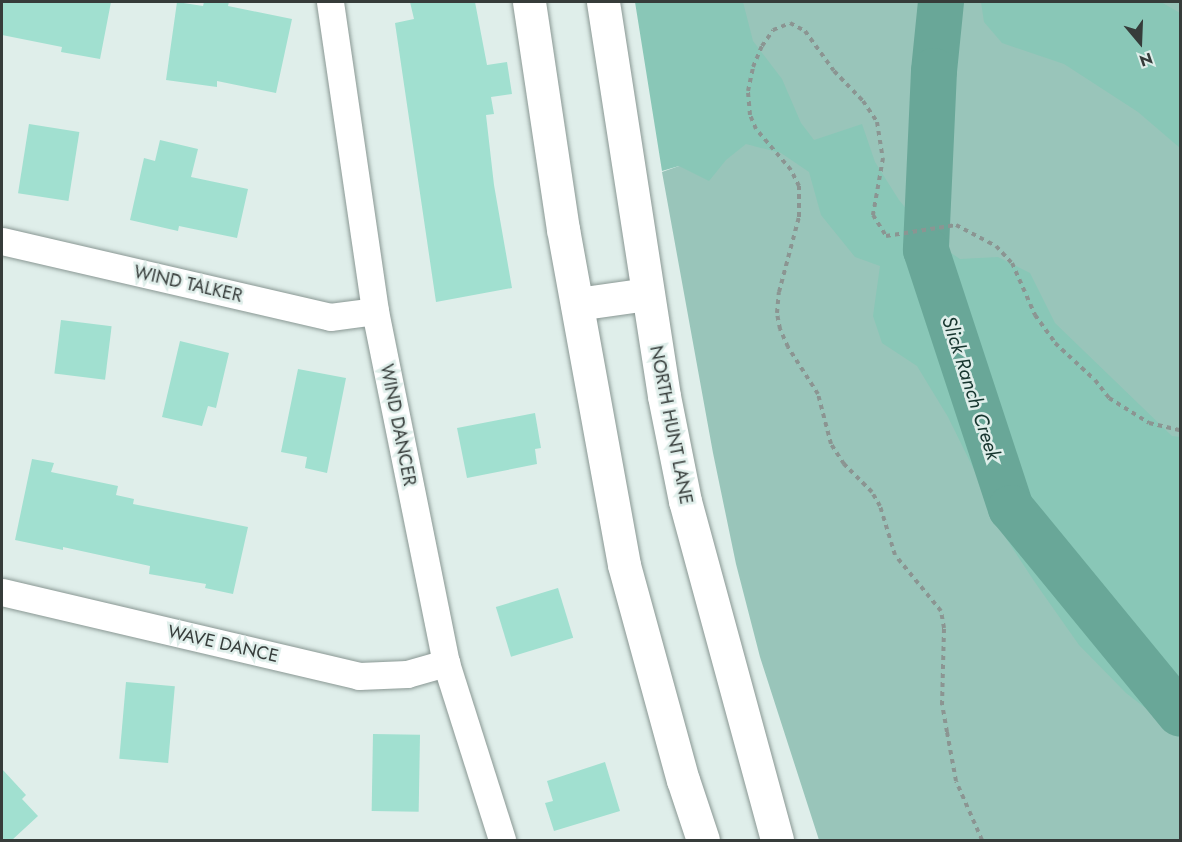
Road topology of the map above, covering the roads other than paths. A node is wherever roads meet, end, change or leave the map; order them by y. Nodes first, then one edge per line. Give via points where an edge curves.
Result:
1 (330, 2) edge
2 (529, 2) edge
3 (603, 2) edge
4 (2, 241) edge
5 (647, 294) junction
6 (577, 304) junction
7 (375, 310) junction
8 (2, 592) edge
9 (446, 663) junction
10 (502, 840) edge
11 (703, 840) edge
12 (777, 840) edge

1 - 7 street, WIND DANCER
2 - 6 main road
3 - 5 main road, NORTH HUNT LANE
4 - 7 street, WIND TALKER via 330,316
5 - 6 main road
5 - 12 main road, NORTH HUNT LANE via 685,501
6 - 11 main road via 624,565
7 - 9 street, WIND DANCER
8 - 9 street, WAVE DANCE via 359,676 407,674
9 - 10 street, WIND DANCER

